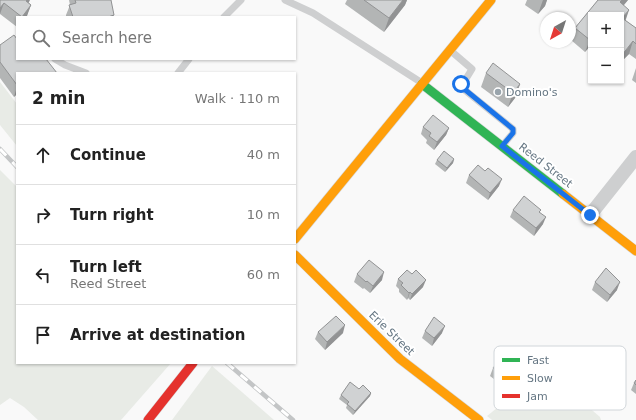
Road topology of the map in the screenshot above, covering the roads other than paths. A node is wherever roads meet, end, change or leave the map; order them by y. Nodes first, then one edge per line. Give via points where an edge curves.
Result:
1 (241, 0) edge
2 (285, 0) edge
3 (491, 0) edge
4 (225, 16) edge
5 (449, 50) junction
6 (57, 60) edge
7 (188, 60) edge
8 (83, 72) edge
9 (179, 72) edge
10 (422, 84) junction
11 (502, 146) junction
12 (636, 157) edge
13 (590, 215) junction
14 (296, 238) edge
15 (636, 251) edge
16 (296, 256) edge
17 (192, 364) edge
18 (148, 420) edge
19 (479, 420) edge

1 - 4 lane
2 - 10 lane via 313,13
3 - 5 street
5 - 10 street
5 - 11 lane via 472,69 461,87 513,129 513,133
6 - 8 lane
7 - 9 lane
10 - 11 street, Reed Street
10 - 14 street
11 - 13 street, Reed Street
12 - 13 street
13 - 15 street, Reed Street
16 - 19 street, Erie Street via 400,358
17 - 18 street

